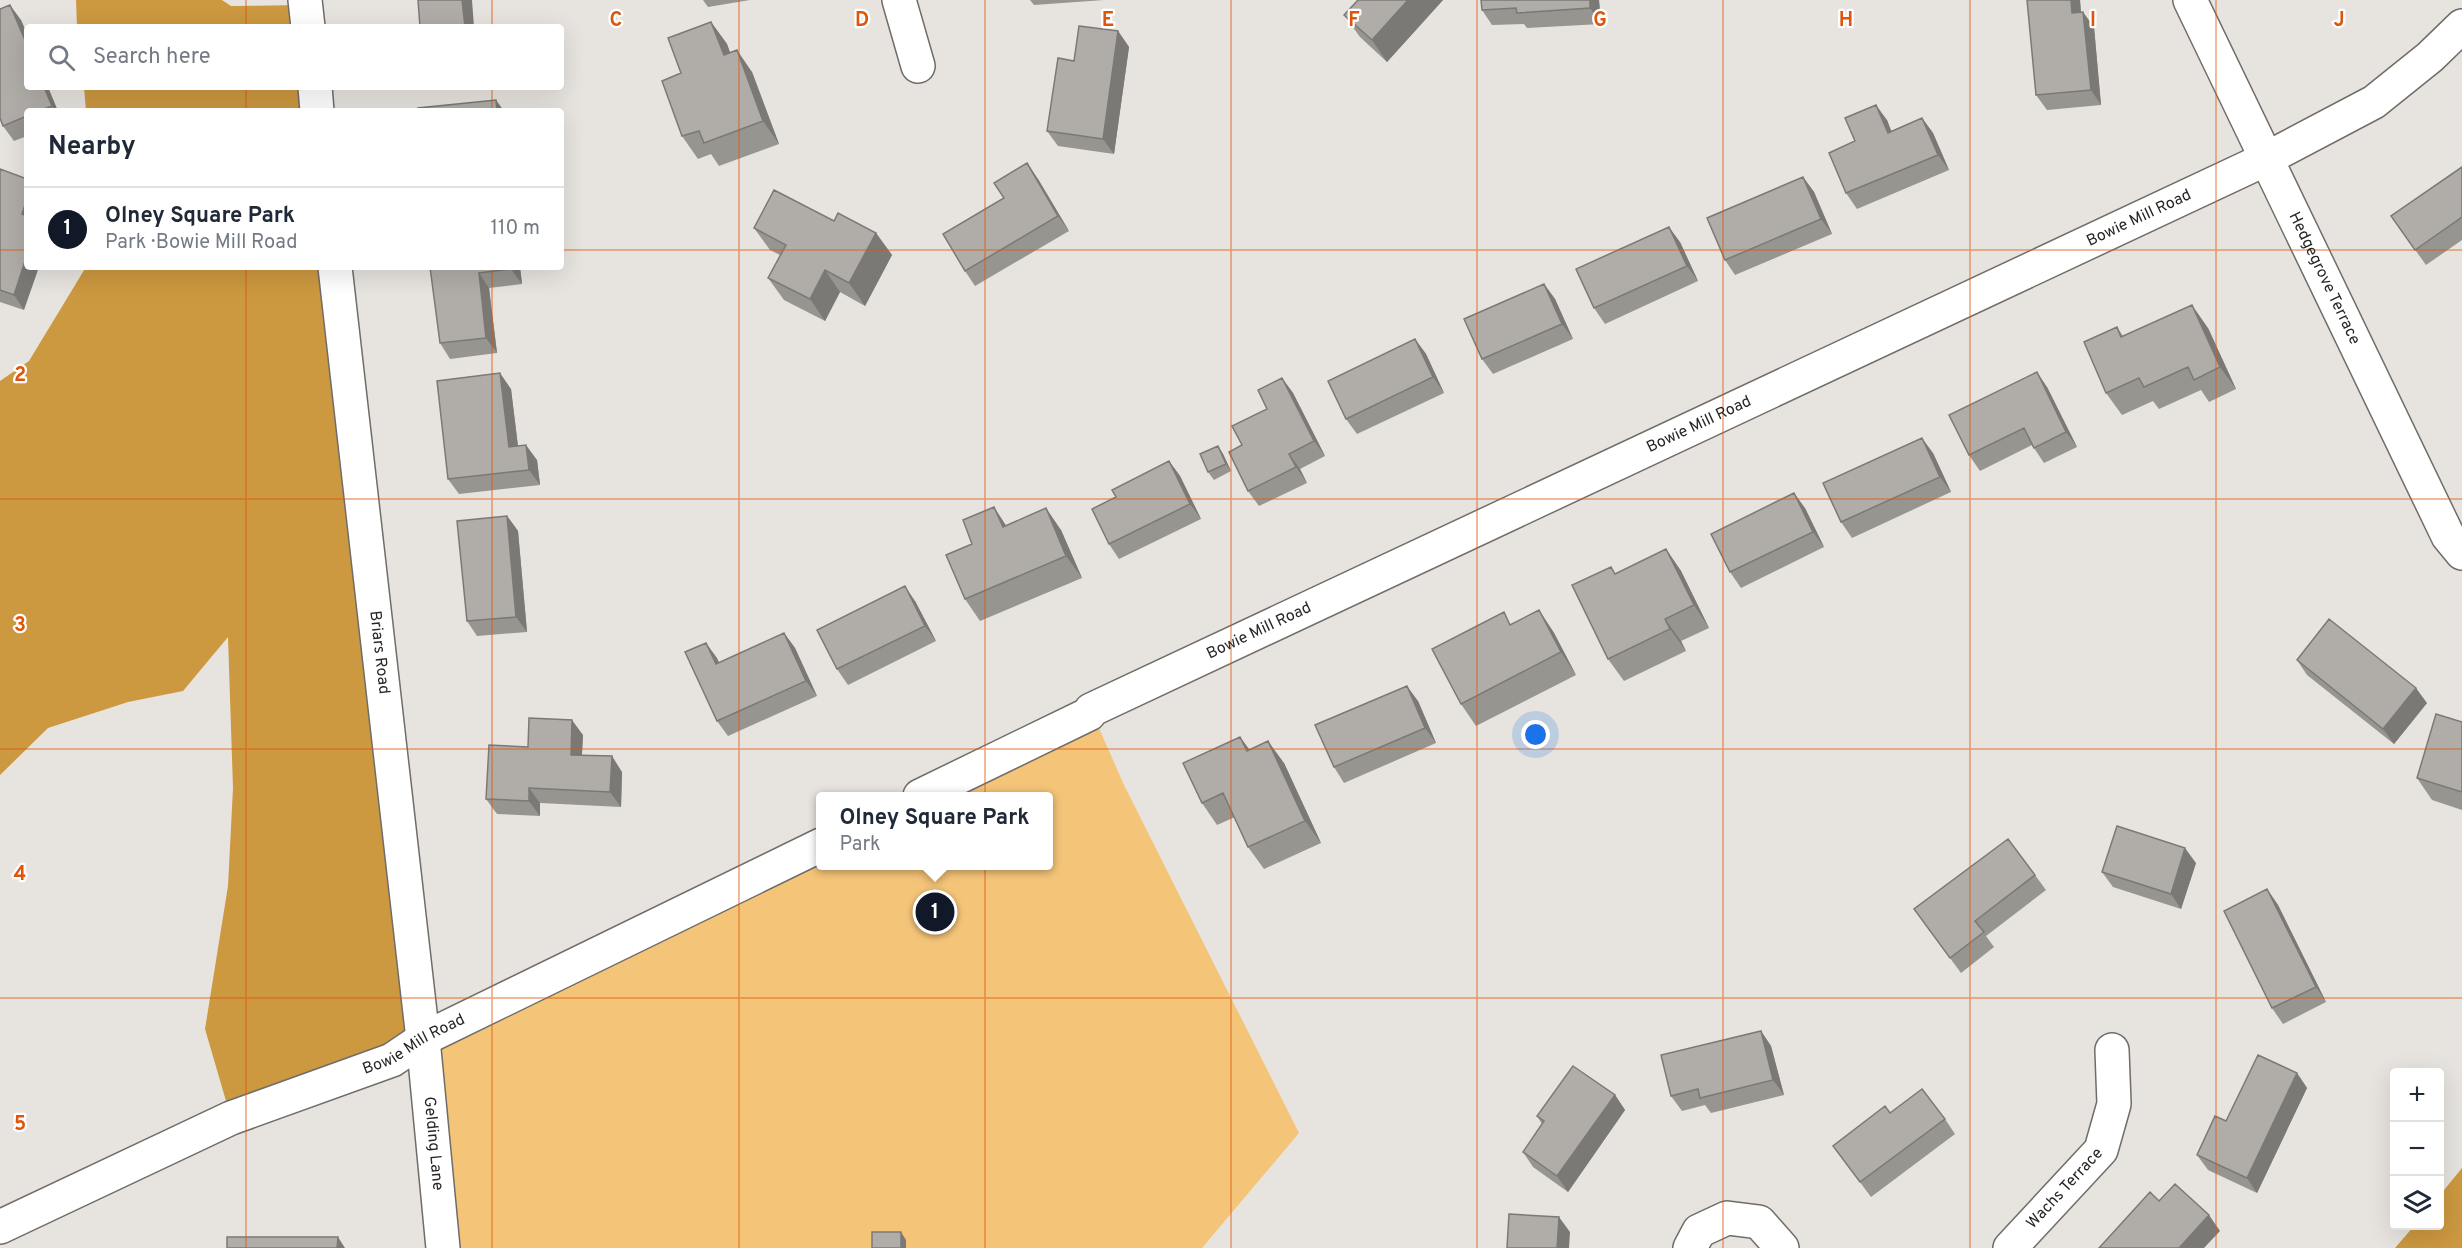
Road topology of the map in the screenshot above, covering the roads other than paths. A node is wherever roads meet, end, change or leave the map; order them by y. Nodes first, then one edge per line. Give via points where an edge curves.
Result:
1 (305, 0) edge
2 (899, 0) edge
3 (2190, 0) edge
4 (308, 24) edge
5 (2462, 26) edge
6 (918, 66) dead end
7 (315, 90) edge
8 (317, 108) edge
9 (2266, 159) junction
10 (335, 270) edge
11 (2462, 553) edge
12 (928, 792) edge
13 (816, 847) edge
14 (423, 1039) junction
15 (2112, 1050) dead end
16 (0, 1227) edge
17 (443, 1248) edge
18 (1690, 1248) edge
19 (1782, 1248) edge
20 (2010, 1248) edge

1 - 4 street
2 - 6 street
3 - 9 street, Hedgegrove Terrace
5 - 9 street, Bowie Mill Road via 2374,102
7 - 8 street
9 - 11 street, Hedgegrove Terrace via 2448,536
9 - 12 street, Bowie Mill Road via 1091,710
10 - 14 street, Briars Road
13 - 14 street, Bowie Mill Road
14 - 16 street, Bowie Mill Road via 392,1060 231,1118
14 - 17 street, Gelding Lane
15 - 20 street, Wachs Terrace via 2114,1104 2101,1150
18 - 19 street via 1699,1231 1726,1218 1759,1222

